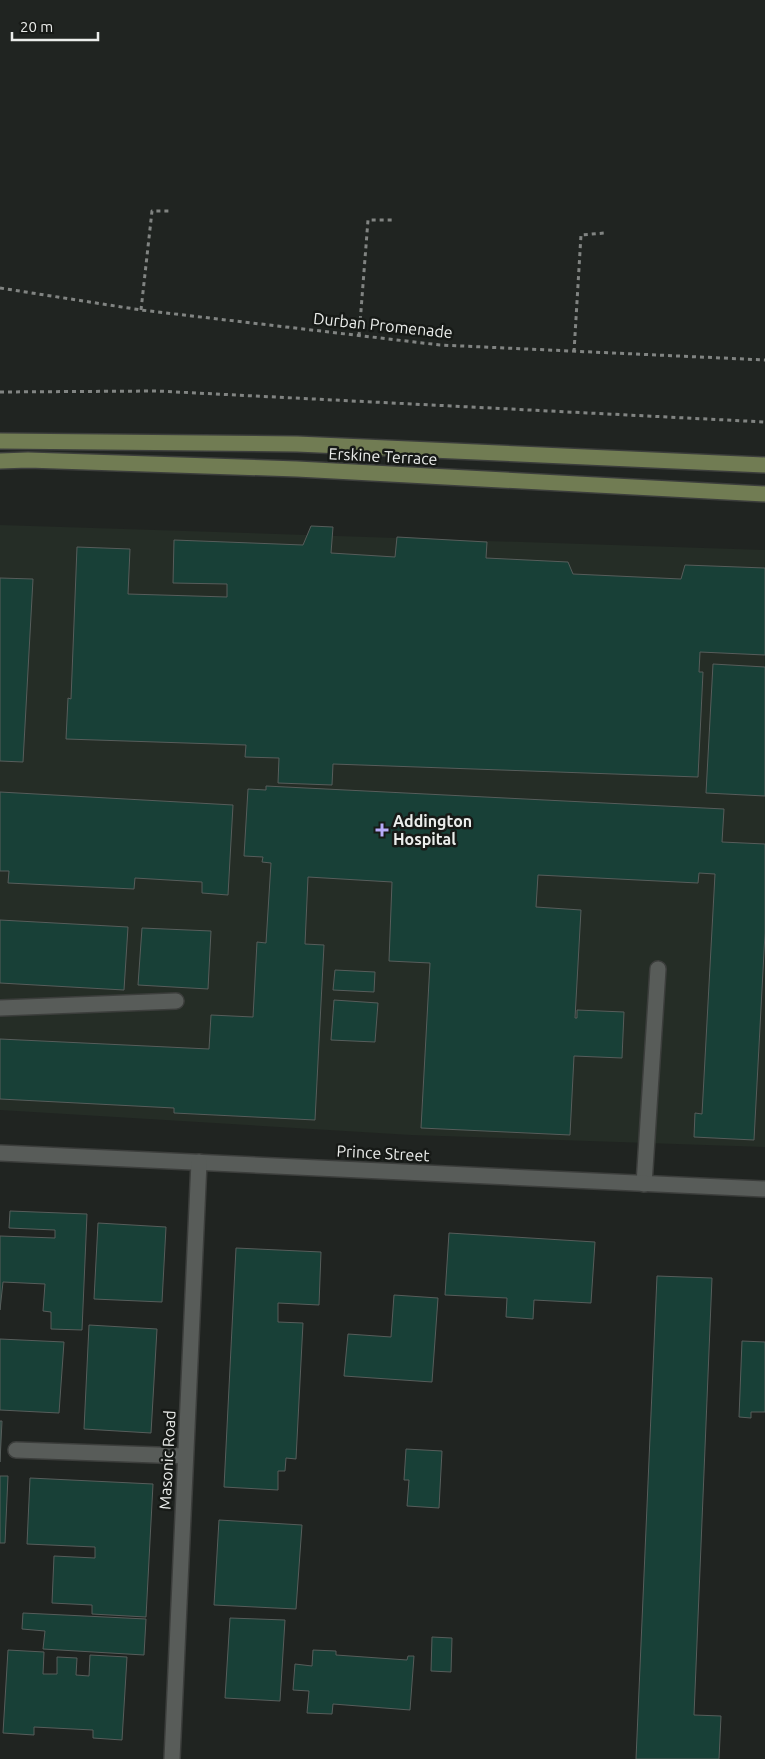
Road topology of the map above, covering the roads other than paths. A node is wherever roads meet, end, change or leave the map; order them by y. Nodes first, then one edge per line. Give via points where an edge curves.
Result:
1 (0, 441) edge
2 (297, 444) junction
3 (0, 461) edge
4 (765, 465) edge
5 (297, 469) junction
6 (765, 494) edge
7 (658, 969) dead end
8 (176, 1001) dead end
9 (0, 1008) edge
10 (0, 1152) edge
11 (199, 1162) junction
12 (644, 1184) junction
13 (765, 1189) edge
14 (16, 1450) dead end
15 (185, 1456) junction
16 (172, 1759) edge

1 - 2 main road, Erskine Terrace
2 - 4 main road, Erskine Terrace
2 - 5 main road
3 - 5 main road, Erskine Terrace
5 - 6 main road, Erskine Terrace
7 - 12 street
8 - 9 street
10 - 11 street, Prince Street
11 - 12 street, Prince Street
11 - 15 street, Masonic Road
12 - 13 street, Prince Street
14 - 15 street
15 - 16 street, Masonic Road

